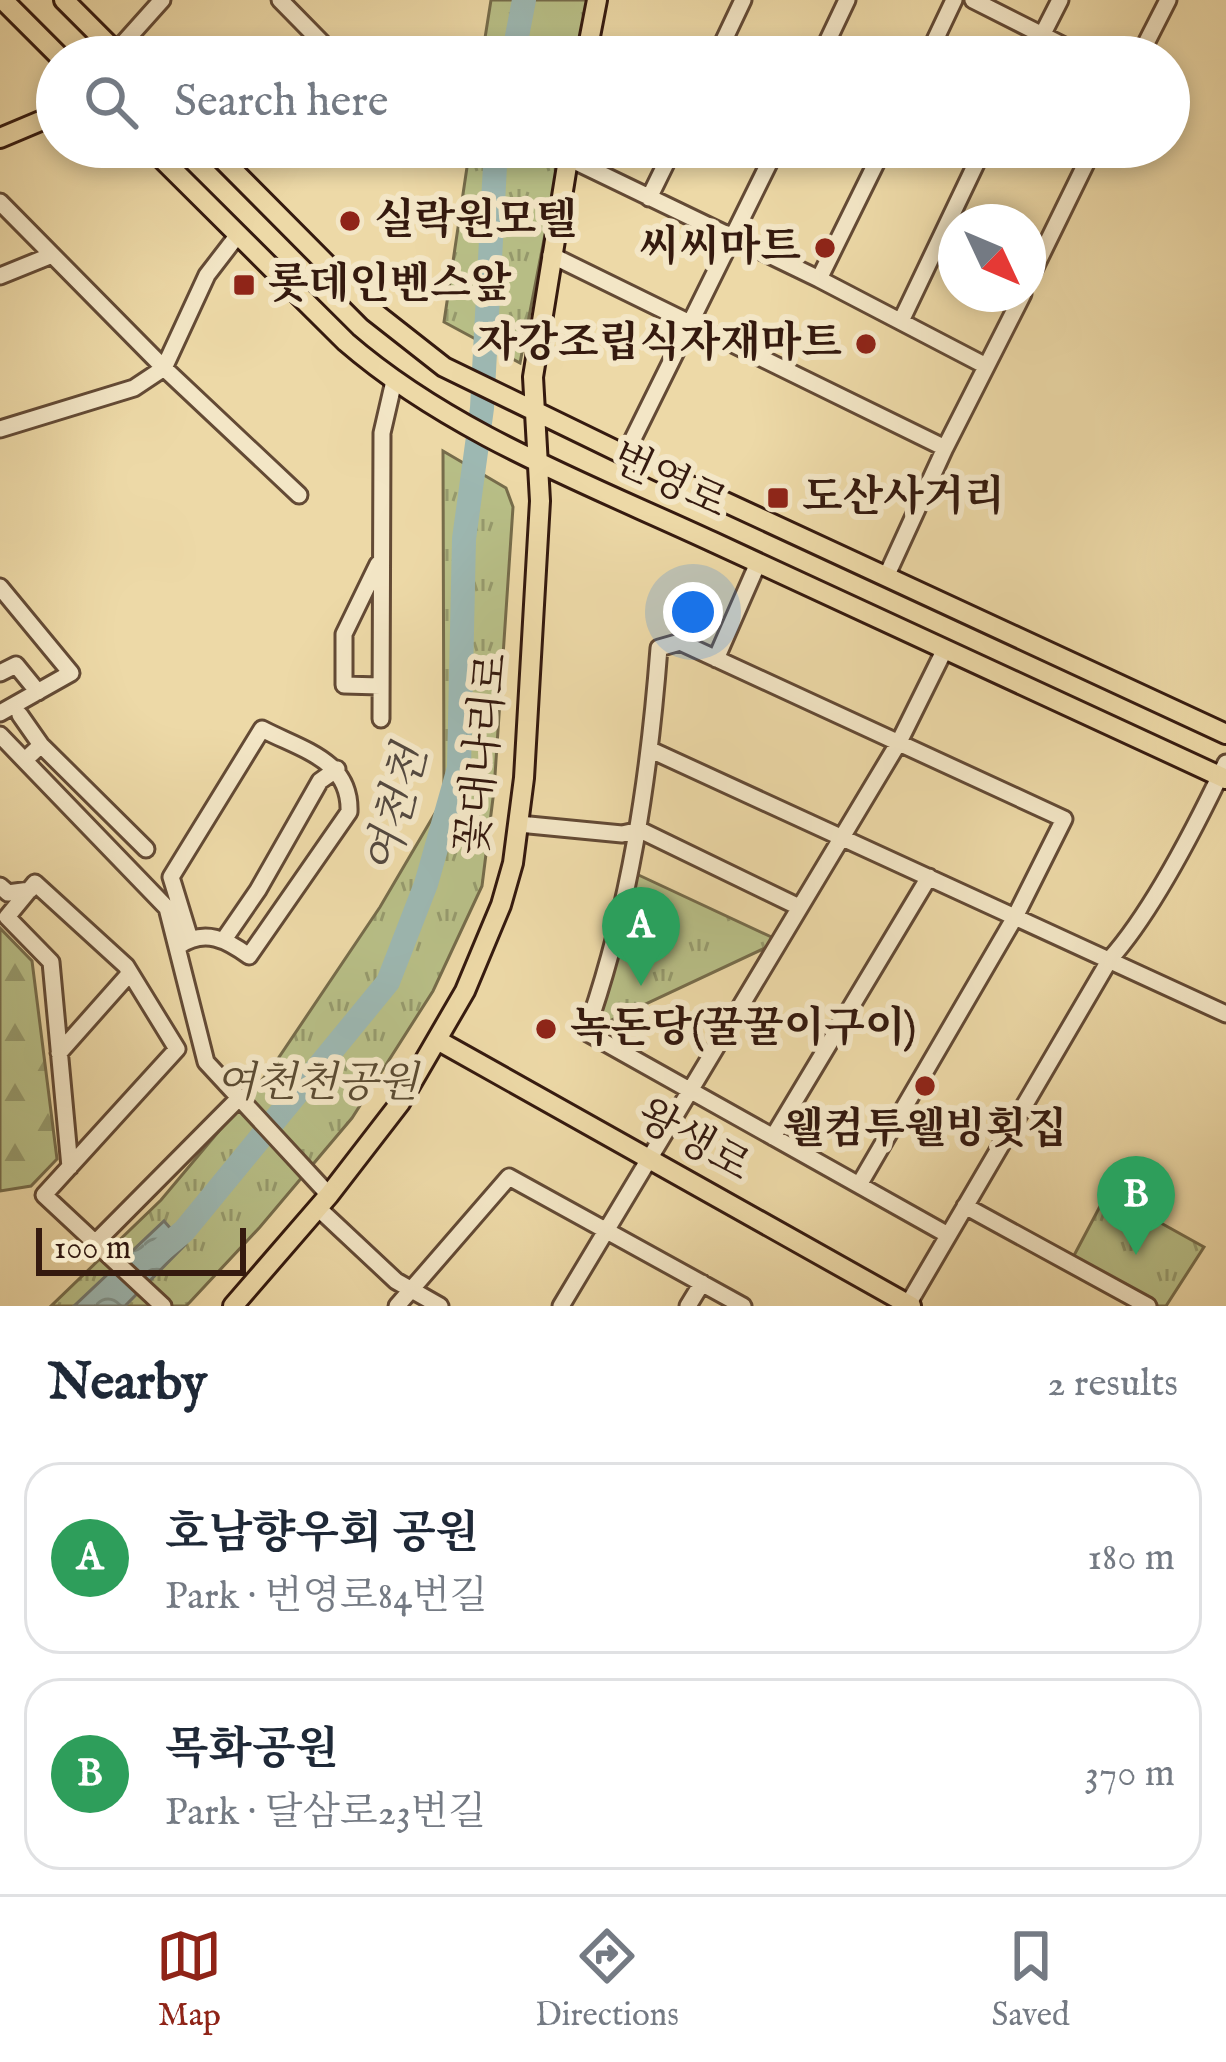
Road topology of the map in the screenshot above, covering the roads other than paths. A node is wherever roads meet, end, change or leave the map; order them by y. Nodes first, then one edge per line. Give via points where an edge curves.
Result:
1 (5, 0) edge
2 (20, 0) edge
3 (64, 0) edge
4 (162, 0) edge
5 (280, 0) edge
6 (597, 0) edge
7 (743, 0) edge
8 (847, 0) edge
9 (954, 0) edge
10 (973, 0) edge
11 (1060, 0) edge
12 (1168, 0) edge
13 (1042, 34) junction
14 (40, 36) edge
15 (97, 36) edge
16 (131, 36) edge
17 (315, 36) edge
18 (590, 36) edge
19 (726, 36) edge
20 (830, 36) edge
21 (937, 36) edge
22 (1046, 36) edge
23 (1150, 36) edge
24 (36, 123) edge
25 (0, 138) edge
26 (171, 168) edge
27 (230, 168) edge
28 (566, 168) edge
29 (596, 168) edge
30 (664, 168) edge
31 (766, 168) edge
32 (874, 168) edge
33 (974, 168) edge
34 (1084, 168) edge
35 (650, 198) junction
36 (0, 202) edge
37 (237, 236) junction
38 (731, 238) junction
39 (1046, 245) edge
40 (52, 255) junction
41 (551, 255) junction
42 (0, 276) edge
43 (819, 279) junction
44 (1014, 312) edge
45 (901, 321) junction
46 (689, 322) junction
47 (986, 366) junction
48 (164, 368) junction
49 (394, 381) junction
50 (525, 408) junction
51 (0, 429) edge
52 (945, 448) junction
53 (625, 455) junction
54 (538, 460) junction
55 (606, 493) junction
56 (299, 495) dead end
57 (381, 558) junction
58 (758, 563) junction
59 (886, 577) junction
60 (0, 587) edge
61 (945, 649) junction
62 (716, 658) junction
63 (0, 673) edge
64 (380, 686) junction
65 (38, 692) junction
66 (0, 713) edge
67 (20, 715) dead end
68 (381, 719) dead end
69 (1226, 734) edge
70 (0, 735) edge
71 (899, 742) junction
72 (41, 745) junction
73 (651, 750) junction
74 (25, 760) junction
75 (338, 770) junction
76 (1224, 773) edge
77 (519, 824) junction
78 (640, 830) junction
79 (842, 838) junction
80 (146, 849) dead end
81 (929, 877) junction
82 (0, 886) edge
83 (30, 890) junction
84 (800, 907) junction
85 (3, 914) edge
86 (1015, 916) junction
87 (225, 938) junction
88 (184, 942) junction
89 (1110, 959) junction
90 (130, 973) junction
91 (1225, 1012) edge
92 (439, 1041) junction
93 (59, 1053) junction
94 (691, 1090) junction
95 (237, 1100) junction
96 (773, 1137) junction
97 (649, 1159) junction
98 (70, 1167) junction
99 (859, 1185) junction
100 (324, 1202) junction
101 (965, 1206) junction
102 (607, 1229) junction
103 (948, 1235) junction
104 (95, 1241) junction
105 (702, 1283) junction
106 (412, 1287) junction
107 (909, 1305) edge
108 (164, 1306) edge
109 (233, 1306) edge
110 (397, 1306) edge
111 (440, 1306) edge
112 (561, 1306) edge
113 (688, 1306) edge
114 (743, 1306) edge
115 (1148, 1306) edge

1 - 2 main road
1 - 14 main road
3 - 15 main road
4 - 16 street
5 - 17 street
6 - 18 main road
7 - 19 street
8 - 20 street
9 - 21 street
10 - 13 street
11 - 13 street
12 - 23 street
13 - 22 street
24 - 25 main road
26 - 37 main road, 번영로
27 - 50 main road, 번영로 via 374,312 444,367
28 - 41 main road, 꽃대나리로
29 - 35 street
30 - 35 street
31 - 38 street
32 - 43 street
33 - 45 street
34 - 39 street
35 - 38 street
36 - 40 street
37 - 48 street via 207,275
37 - 49 main road, 번영로
38 - 43 street
38 - 46 street
40 - 42 street
40 - 48 street
41 - 46 street
41 - 50 main road, 꽃대나리로
43 - 45 street
44 - 47 street
45 - 47 street
46 - 52 street
46 - 53 street
47 - 52 street
48 - 51 street via 134,388
48 - 56 street
49 - 54 main road, 번영로
49 - 57 street via 382,433
50 - 53 main road, 번영로
50 - 54 main road, 꽃대나리로
52 - 59 street
53 - 55 main road
53 - 59 main road, 번영로
54 - 55 main road, 번영로
54 - 77 main road, 꽃대나리로
55 - 58 main road, 번영로
57 - 64 street
57 - 64 street via 344,634 344,686
58 - 61 main road, 번영로
58 - 62 street
59 - 69 main road, 번영로
60 - 65 street via 71,673
61 - 71 street
61 - 76 main road, 번영로
62 - 71 street
62 - 73 street via 680,642 659,648
63 - 65 street via 16,665
64 - 68 street
65 - 66 street
67 - 72 street
70 - 74 street
71 - 79 street
71 - 86 street via 1064,819
72 - 74 street
72 - 80 street
73 - 78 street
73 - 79 street
74 - 88 street via 156,893
75 - 87 street via 320,781
75 - 87 street via 350,790 349,812 249,956
75 - 88 street via 262,729 171,878
76 - 89 street
77 - 78 street
77 - 92 main road, 꽃대나리로 via 484,950
78 - 84 street
78 - 94 street via 586,1032
79 - 81 street
79 - 84 street
81 - 86 street
81 - 96 street
82 - 83 street
83 - 85 street
83 - 90 street via 35,883
84 - 94 street
85 - 93 street via 52,962
86 - 89 street
86 - 99 street
87 - 88 street
88 - 95 street via 206,1062
89 - 91 street
89 - 101 street
90 - 93 street
90 - 98 street via 176,1049
92 - 97 main road, 왕생로
92 - 100 main road, 꽃대나리로
93 - 98 street
94 - 96 street
94 - 97 street
95 - 100 street via 308,1173
95 - 104 street
96 - 99 street
97 - 102 street
97 - 107 main road, 왕생로
98 - 104 street via 44,1195
99 - 103 street
100 - 106 street via 396,1281
100 - 109 main road, 꽃대나리로
101 - 103 street
101 - 115 street
102 - 105 street
102 - 106 street via 509,1177
102 - 112 street
103 - 107 street
104 - 108 street
105 - 113 street
105 - 114 street
106 - 110 street
106 - 111 street

